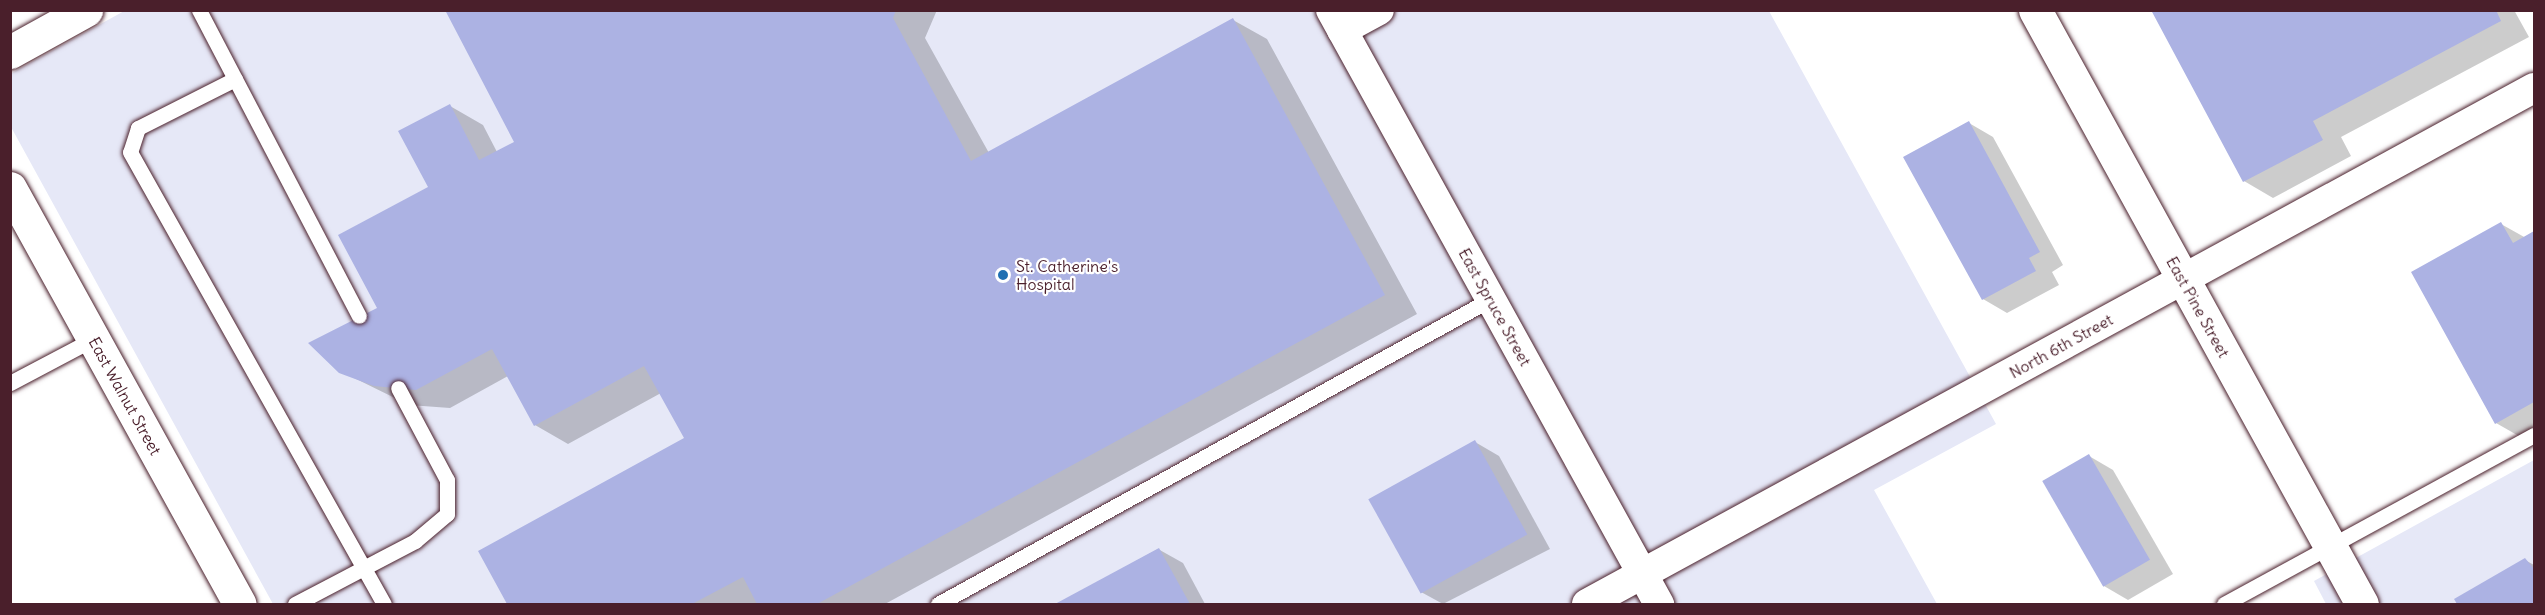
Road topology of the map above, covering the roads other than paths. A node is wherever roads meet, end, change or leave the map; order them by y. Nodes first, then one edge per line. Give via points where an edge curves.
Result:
1 (86, 10) edge
2 (199, 10) edge
3 (1379, 10) edge
4 (2035, 10) edge
5 (1337, 20) edge
6 (10, 52) edge
7 (235, 79) junction
8 (2535, 88) edge
9 (10, 188) edge
10 (2183, 279) junction
11 (1491, 299) junction
12 (359, 316) dead end
13 (93, 339) junction
14 (10, 383) edge
15 (398, 388) dead end
16 (2535, 435) edge
17 (2331, 547) junction
18 (364, 567) junction
19 (1642, 574) junction
20 (240, 604) edge
21 (295, 604) edge
22 (384, 604) edge
23 (938, 604) edge
24 (1587, 604) edge
25 (1659, 604) edge
26 (2224, 604) edge
27 (2362, 604) edge

1 - 6 street
2 - 7 lane
3 - 5 street
4 - 10 street, East Pine Street
5 - 11 street, East Spruce Street
7 - 12 lane
7 - 18 lane via 138,128 130,152
8 - 10 street, North 6th Street
9 - 13 street, East Walnut Street
10 - 17 street, East Pine Street
10 - 19 street, North 6th Street
11 - 19 street, East Spruce Street
11 - 23 lane
13 - 14 lane
13 - 20 street, East Walnut Street
15 - 18 lane via 447,480 447,514 415,541
16 - 17 lane
17 - 26 lane
17 - 27 street, East Pine Street
18 - 21 lane
18 - 22 lane
19 - 24 street, North 6th Street
19 - 25 street, East Spruce Street

